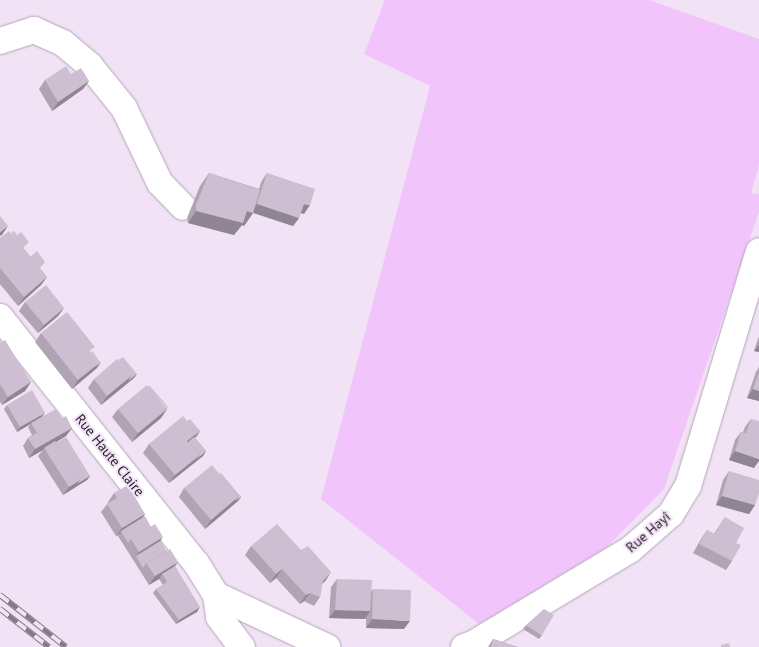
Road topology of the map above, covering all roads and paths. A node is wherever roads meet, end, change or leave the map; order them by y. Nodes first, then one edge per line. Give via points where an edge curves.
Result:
1 (0, 41) edge
2 (182, 207) dead end
3 (759, 251) edge
4 (0, 317) edge
5 (216, 596) junction
6 (242, 647) edge
7 (327, 647) edge
8 (464, 647) edge

1 - 2 street via 34,30 63,43 90,66 124,108 160,183
3 - 8 street, Rue Hayî via 688,486 671,514 631,549
4 - 5 street, Rue Haute Claire via 196,562
5 - 6 street, Rue Haute Claire via 219,618
5 - 7 street

